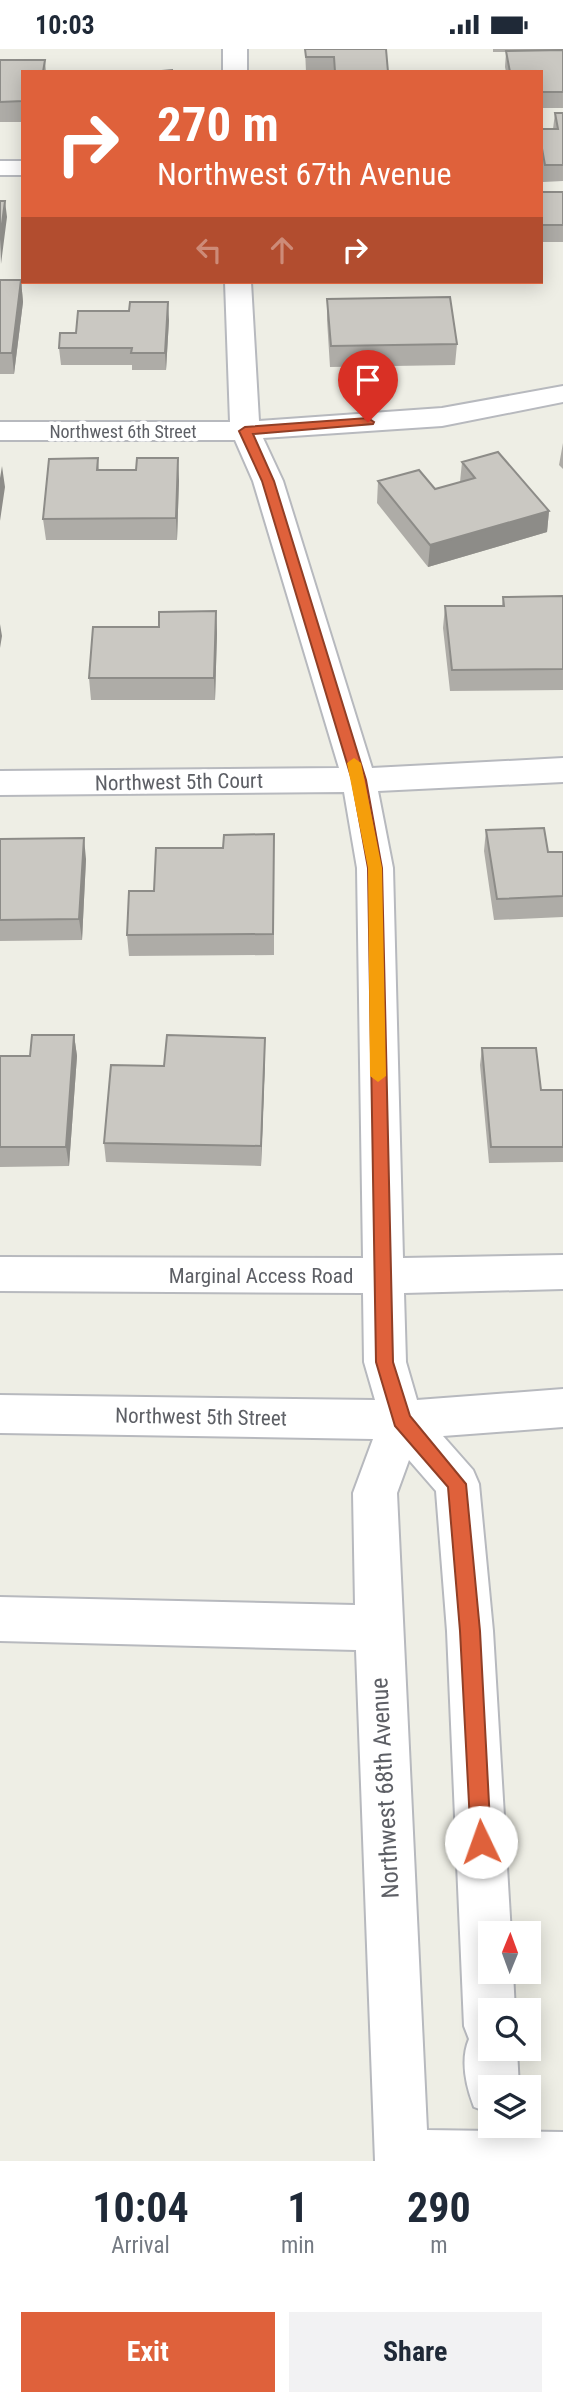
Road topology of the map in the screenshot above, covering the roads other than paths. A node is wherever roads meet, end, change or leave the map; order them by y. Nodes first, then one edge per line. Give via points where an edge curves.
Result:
1 (236, 49) edge
2 (235, 70) edge
3 (0, 168) edge
4 (21, 168) edge
5 (238, 284) edge
6 (563, 394) edge
7 (0, 431) edge
8 (245, 431) junction
9 (563, 770) edge
10 (359, 780) junction
11 (0, 783) edge
12 (563, 1272) edge
13 (0, 1274) edge
14 (381, 1277) junction
15 (563, 1408) edge
16 (0, 1415) edge
17 (402, 1420) junction
18 (0, 1619) edge
19 (378, 1628) junction
20 (489, 1998) edge
21 (496, 2148) edge
22 (402, 2158) edge
23 (563, 2159) edge

1 - 2 street
3 - 4 street
5 - 8 street
6 - 8 street, Northwest 6th Street via 442,417
7 - 8 street, Northwest 6th Street
8 - 10 street via 268,481
9 - 10 street, Northwest 5th Court
10 - 11 street, Northwest 5th Court
10 - 14 street via 375,868
12 - 14 street, Marginal Access Road
13 - 14 street, Marginal Access Road
14 - 17 street via 384,1362
15 - 17 street, Northwest 5th Street
16 - 17 street, Northwest 5th Street
17 - 19 street, Northwest 68th Avenue via 375,1493
17 - 20 street via 457,1484 470,1631
18 - 19 street
19 - 22 street, Northwest 68th Avenue
21 - 22 street
21 - 23 street

